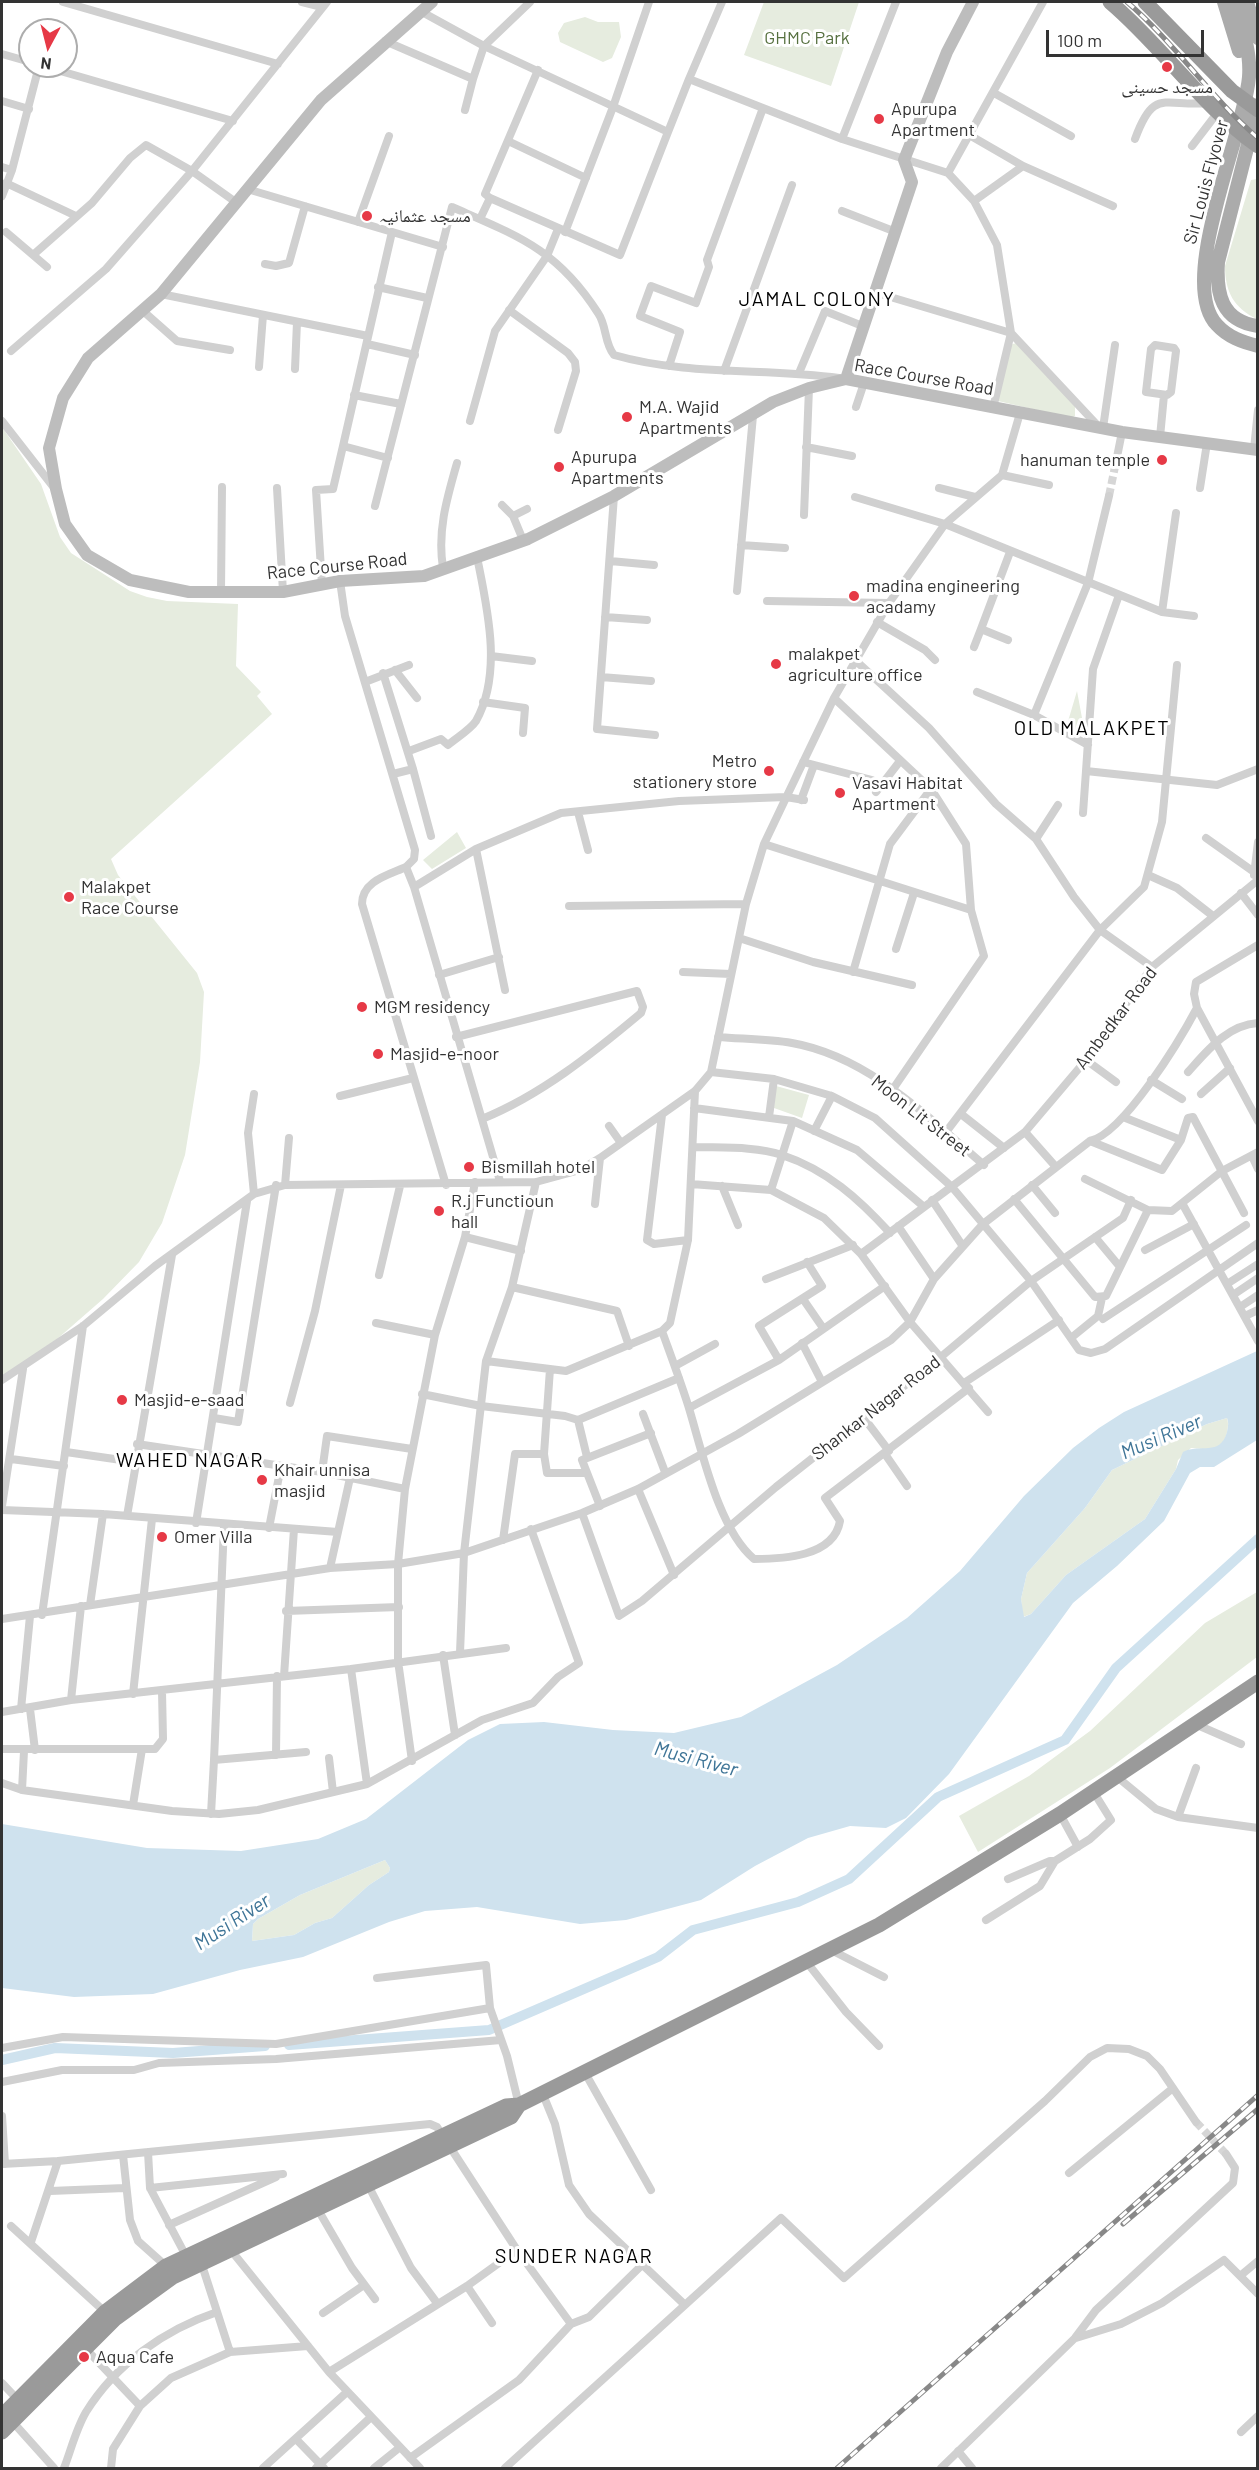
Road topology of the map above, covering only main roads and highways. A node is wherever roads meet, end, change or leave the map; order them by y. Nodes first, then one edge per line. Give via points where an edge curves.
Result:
1 (1110, 2) edge
2 (1145, 2) edge
3 (1224, 2) edge
4 (1234, 2) edge
5 (1248, 2) edge
6 (1257, 27) edge
7 (1233, 31) junction
8 (1257, 38) edge
9 (1232, 91) junction
10 (1257, 107) edge
11 (1257, 145) edge
12 (1257, 326) edge
13 (1257, 346) edge
14 (1257, 1682) edge
15 (446, 2141) junction
16 (226, 2244) junction
17 (5, 2421) edge

1 - 11 highway via 1139,27 1214,108
2 - 9 highway
3 - 7 main road
4 - 13 main road, Sir Louis Flyover via 1249,52 1249,76 1203,271 1205,297 1216,324 1229,336
5 - 8 main road
6 - 7 main road
7 - 9 main road via 1244,74 1240,88
9 - 10 highway
10 - 12 main road, Sir Louis Flyover via 1217,275 1219,299 1226,310 1241,322
14 - 15 highway via 1060,1814 879,1925 542,2092 519,2105 510,2117
15 - 16 highway
15 - 16 highway via 368,2185
16 - 17 highway via 115,2319
16 - 17 highway via 166,2266 105,2312 18,2400

